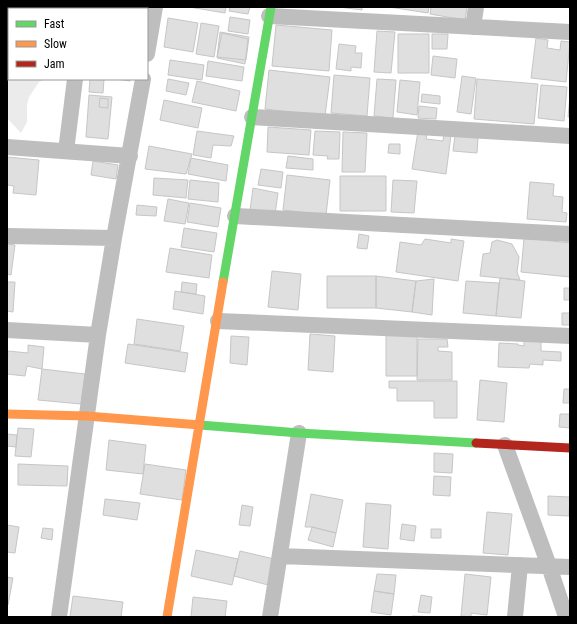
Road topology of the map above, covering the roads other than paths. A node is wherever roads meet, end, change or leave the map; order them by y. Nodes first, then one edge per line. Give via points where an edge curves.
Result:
1 (155, 7) edge
2 (476, 7) edge
3 (270, 12) edge
4 (473, 27) junction
5 (570, 32) edge
6 (148, 48) edge
7 (74, 80) edge
8 (143, 80) edge
9 (252, 117) junction
10 (570, 136) edge
11 (7, 147) edge
12 (66, 151) junction
13 (130, 156) junction
14 (235, 216) junction
15 (570, 234) edge
16 (7, 236) edge
17 (114, 238) junction
18 (218, 321) junction
19 (7, 330) edge
20 (98, 335) junction
21 (570, 336) edge
22 (7, 414) edge
23 (88, 416) junction
24 (198, 425) junction
25 (299, 433) junction
26 (505, 445) junction
27 (570, 448) edge
28 (280, 556) junction
29 (520, 565) junction
30 (549, 566) junction
31 (570, 567) edge
32 (59, 617) edge
33 (167, 617) edge
34 (270, 617) edge
35 (515, 617) edge
36 (566, 617) edge

1 - 6 street
2 - 4 street
3 - 4 street
3 - 9 street
4 - 5 street
7 - 12 street
8 - 13 street
9 - 10 street
9 - 14 street
11 - 12 street
12 - 13 street
13 - 17 street
14 - 15 street
14 - 18 street
16 - 17 street
17 - 20 street
18 - 21 street
18 - 24 street
19 - 20 street
20 - 23 street
22 - 23 street
23 - 24 street
23 - 32 street
24 - 25 street
24 - 33 street
25 - 26 street
25 - 28 street
26 - 27 street
26 - 30 street
28 - 29 street
28 - 34 street
29 - 30 street
29 - 35 street
30 - 31 street
30 - 36 street

